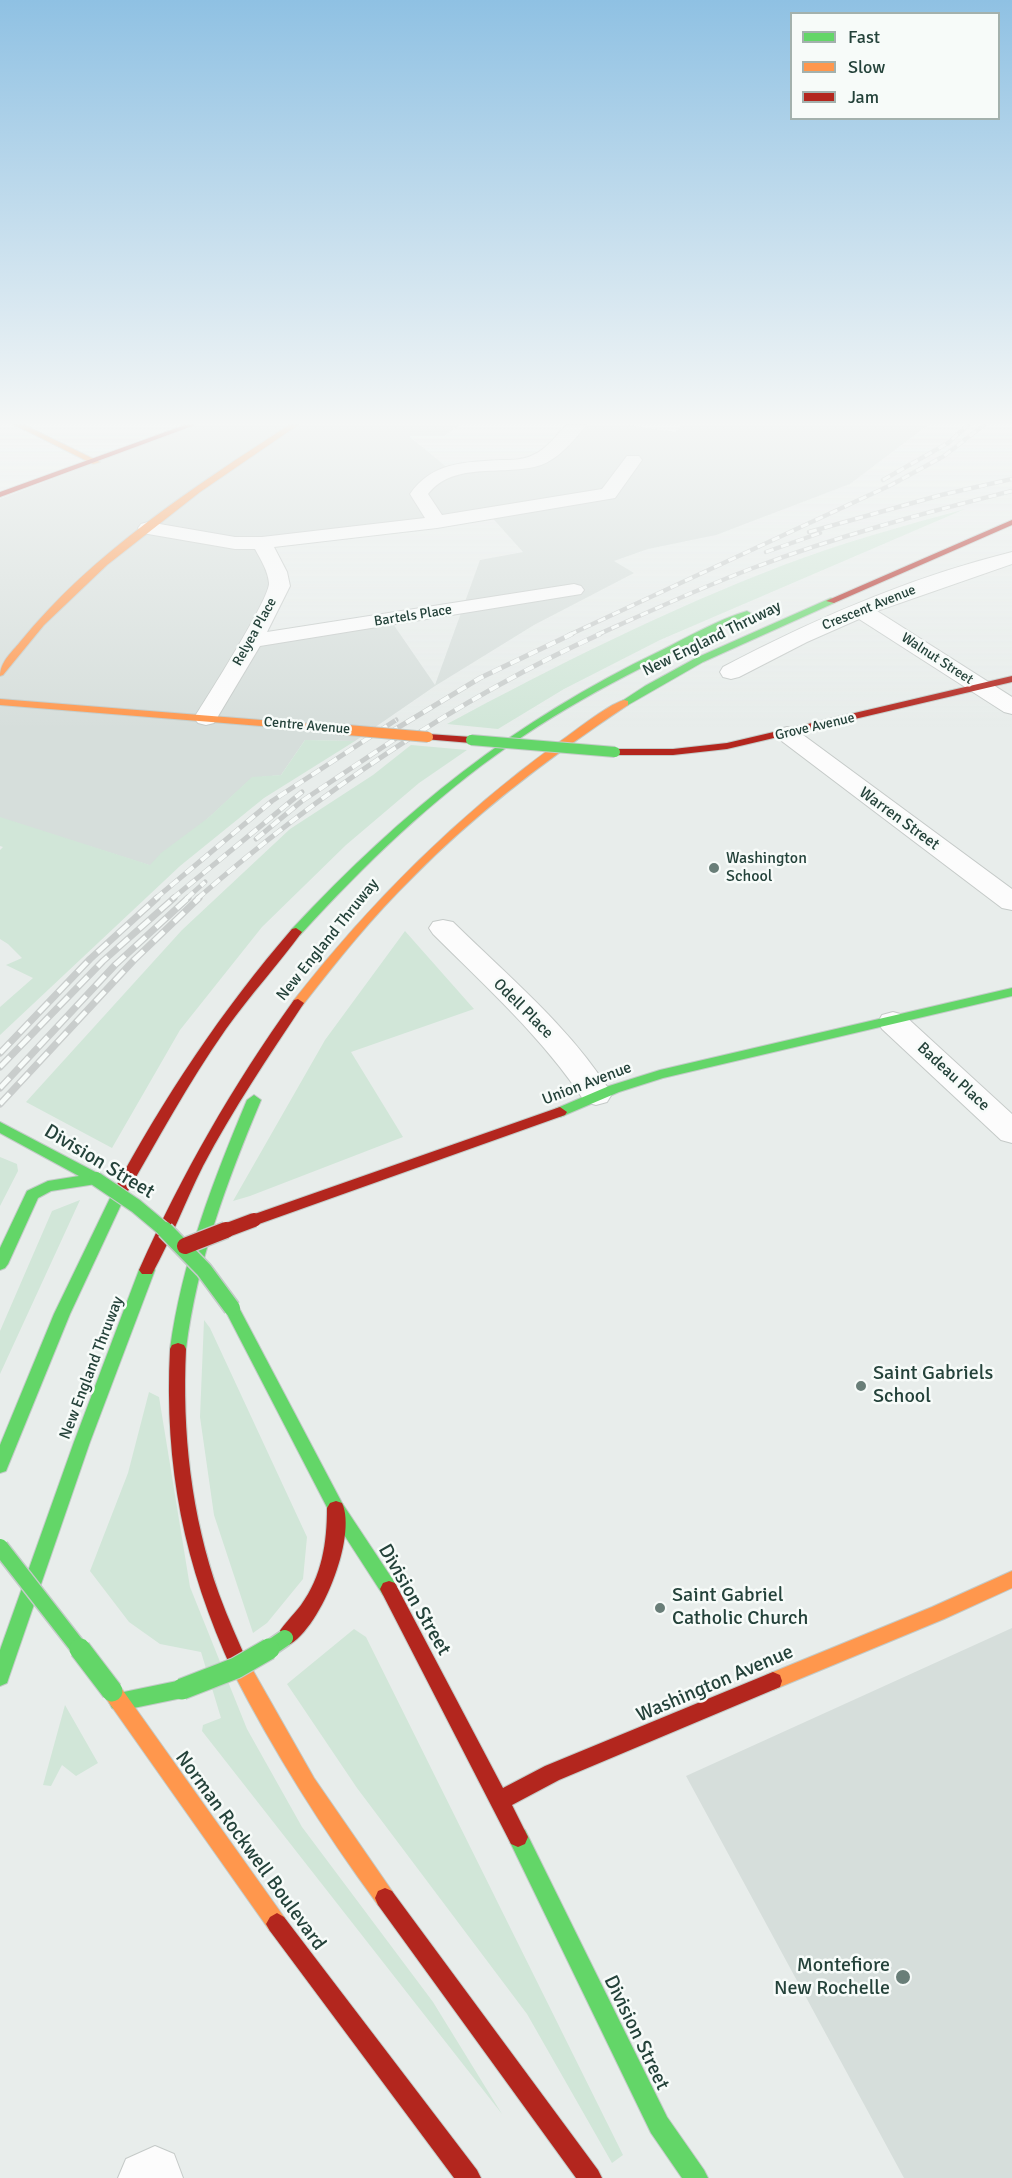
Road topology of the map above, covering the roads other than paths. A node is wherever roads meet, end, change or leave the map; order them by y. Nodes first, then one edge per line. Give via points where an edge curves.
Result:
1 (398, 527) edge
2 (1002, 527) edge
3 (148, 528) joint
4 (262, 543) junction
5 (1012, 558) edge
6 (574, 590) dead end
7 (762, 608) dead end
8 (862, 611) junction
9 (252, 640) junction
10 (731, 672) dead end
11 (0, 673) edge
12 (1012, 680) edge
13 (981, 687) junction
14 (0, 702) edge
15 (1012, 707) edge
16 (206, 718) junction
17 (787, 734) junction
18 (615, 752) joint
19 (1012, 902) edge
20 (443, 928) dead end
21 (1012, 992) edge
22 (298, 1000) junction
23 (893, 1022) junction
24 (596, 1094) junction
25 (4, 1129) edge
26 (1012, 1132) edge
27 (96, 1179) junction
28 (185, 1246) junction
29 (0, 1264) edge
30 (0, 1466) edge
31 (336, 1508) junction
32 (0, 1547) edge
33 (1012, 1579) edge
34 (0, 1677) edge
35 (116, 1697) junction
36 (500, 1800) junction
37 (469, 2178) edge
38 (590, 2178) edge
39 (696, 2178) edge

1 - 4 street
2 - 22 main road, New England Thruway via 734,644 588,725 508,782 422,857
3 - 4 street via 235,543
3 - 11 main road via 99,567 47,617
4 - 9 street, Relyea Place via 280,586
5 - 8 street, Crescent Avenue
6 - 9 street, Bartels Place
7 - 30 main road, New England Thruway via 650,659 522,732 466,772 386,839 300,927 217,1034 135,1165 58,1324
8 - 10 street, Crescent Avenue via 798,637
8 - 13 street, Walnut Street
9 - 16 street, Relyea Place
12 - 13 main road, Grove Avenue
13 - 15 street, Walnut Street
13 - 17 main road, Grove Avenue
14 - 16 main road, Centre Avenue
16 - 18 main road, Centre Avenue, bridge
17 - 18 main road, Grove Avenue via 702,750
17 - 19 street, Warren Street
20 - 24 street, Odell Place via 547,1031
21 - 23 main road, Union Avenue
22 - 34 main road, New England Thruway via 220,1123 146,1273
22 - 38 main road via 206,1222 189,1281 179,1338 178,1444 188,1511 206,1584 259,1710 317,1806
23 - 24 main road, Union Avenue via 677,1069
23 - 26 street, Badeau Place
24 - 28 main road, Union Avenue, bridge via 571,1108
25 - 27 main road, Division Street
27 - 28 main road, Division Street, bridge via 150,1214
27 - 29 main road via 48,1186 32,1195
28 - 31 main road, Division Street, bridge via 232,1308
31 - 35 main road, bridge via 336,1552 329,1575 318,1599 285,1638 248,1664 217,1678 182,1689
31 - 36 main road, Division Street via 389,1588
32 - 35 main road, Norman Rockwell Boulevard, bridge
33 - 36 main road, Washington Avenue via 552,1773
35 - 37 main road, Norman Rockwell Boulevard via 245,1881
36 - 39 main road, Division Street via 659,2125

